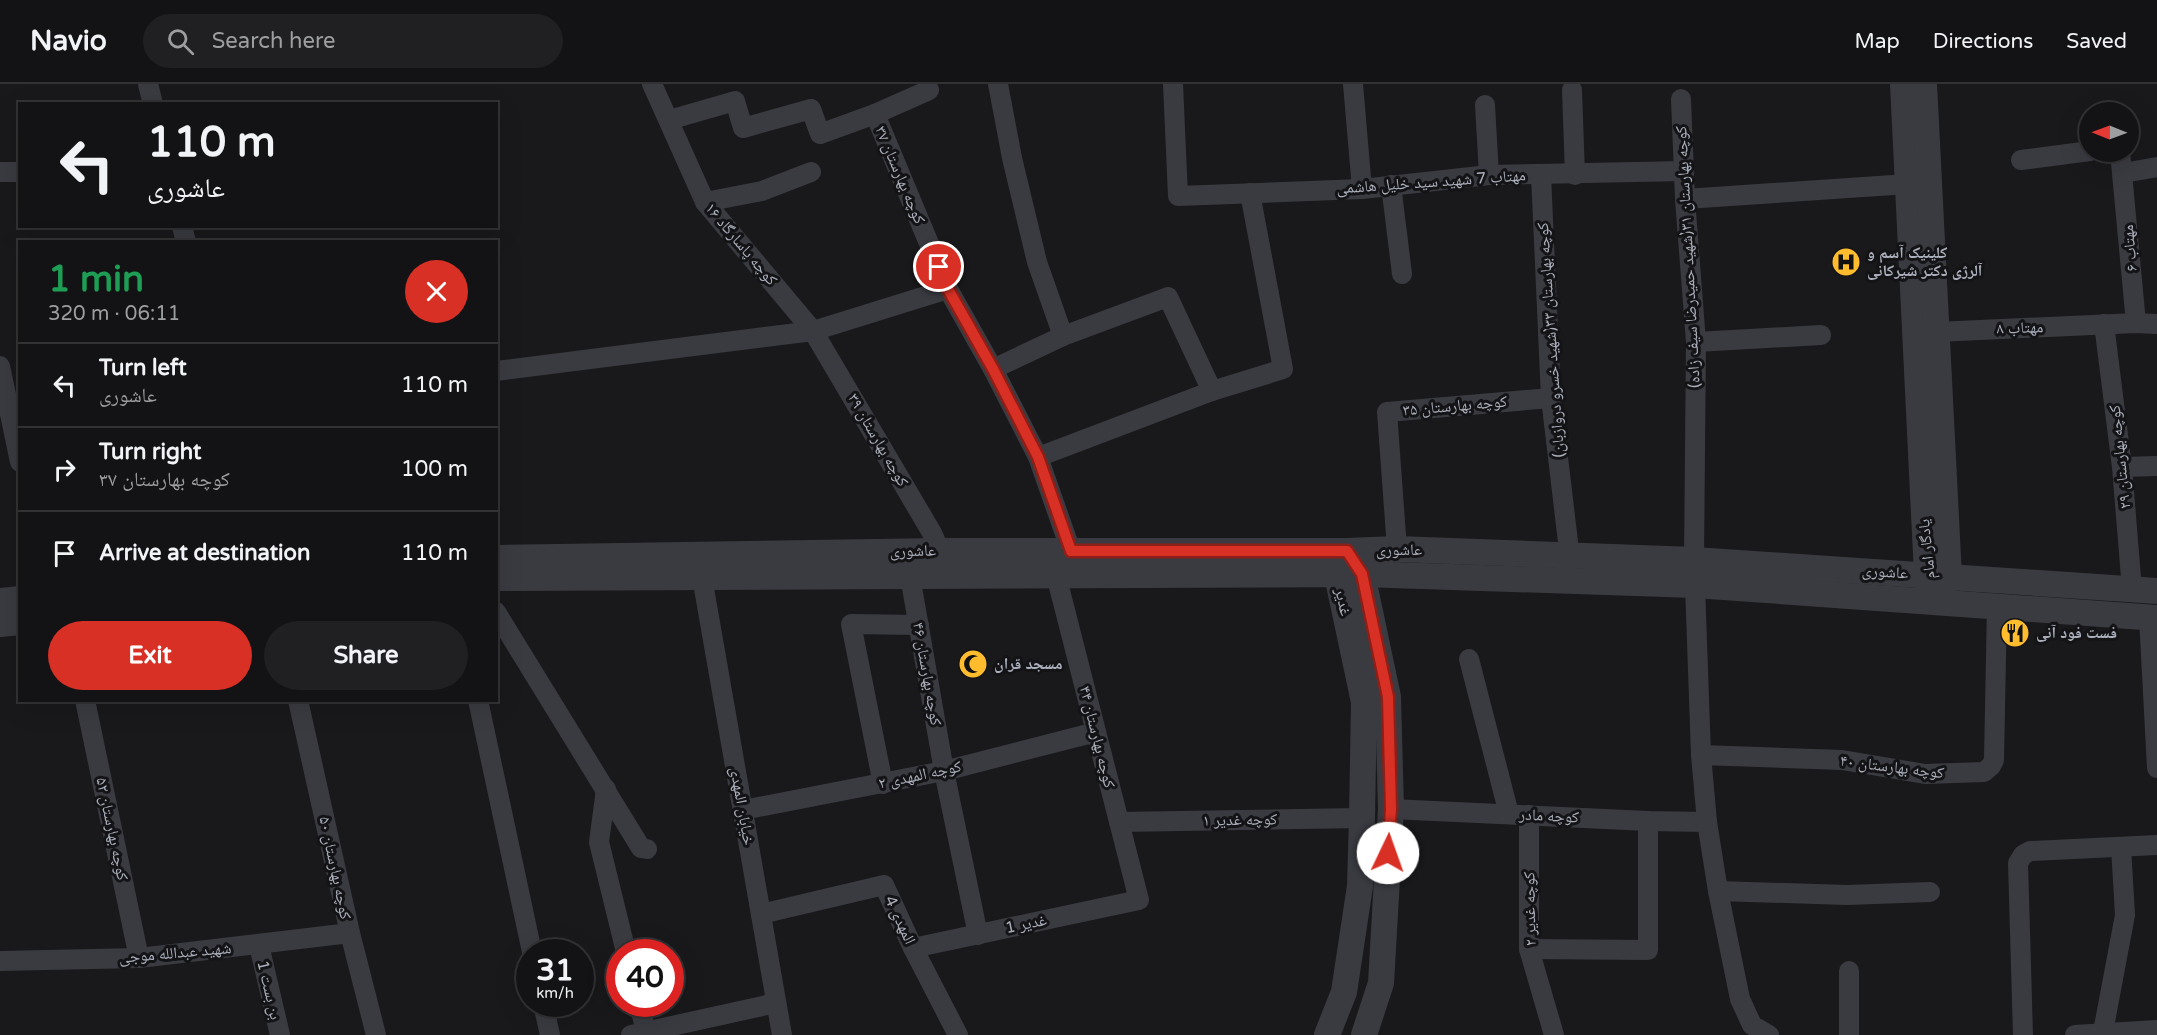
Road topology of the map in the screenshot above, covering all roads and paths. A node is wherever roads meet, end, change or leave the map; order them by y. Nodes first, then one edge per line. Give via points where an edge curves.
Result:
1 (148, 84) edge
2 (652, 84) edge
3 (998, 84) edge
4 (1173, 84) edge
5 (1353, 84) edge
6 (1903, 84) edge
7 (1924, 84) edge
8 (929, 90) dead end
9 (1572, 90) dead end
10 (1681, 99) dead end
11 (152, 102) edge
12 (1485, 105) dead end
13 (875, 114) junction
14 (669, 120) junction
15 (2079, 152) edge
16 (2021, 160) dead end
17 (2121, 162) edge
18 (2157, 167) edge
19 (1684, 171) junction
20 (0, 172) edge
21 (18, 172) edge
22 (811, 172) dead end
23 (2123, 173) junction
24 (1541, 174) junction
25 (1489, 175) junction
26 (1575, 175) junction
27 (1908, 184) junction
28 (1391, 185) junction
29 (1362, 189) junction
30 (1250, 193) junction
31 (1685, 199) junction
32 (705, 202) junction
33 (1402, 274) dead end
34 (948, 289) junction
35 (2136, 322) junction
36 (2104, 324) junction
37 (2157, 324) edge
38 (813, 331) junction
39 (1936, 332) junction
40 (1821, 335) dead end
41 (1063, 336) junction
42 (1696, 342) junction
43 (0, 366) edge
44 (993, 369) junction
45 (498, 371) edge
46 (1212, 391) junction
47 (1551, 398) junction
48 (16, 431) edge
49 (18, 446) edge
50 (1038, 457) junction
51 (2157, 466) edge
52 (2122, 467) junction
53 (1935, 533) junction
54 (1568, 542) dead end
55 (1397, 549) junction
56 (940, 551) junction
57 (1071, 551) junction
58 (1347, 551) junction
59 (498, 558) edge
60 (1694, 560) junction
61 (1349, 574) junction
62 (1056, 575) junction
63 (910, 576) junction
64 (1938, 576) junction
65 (702, 578) junction
66 (498, 579) edge
67 (1695, 585) junction
68 (2145, 591) edge
69 (18, 599) edge
70 (1936, 601) junction
71 (0, 602) edge
72 (1998, 605) junction
73 (498, 615) edge
74 (2153, 617) edge
75 (18, 622) edge
76 (0, 624) edge
77 (919, 626) junction
78 (1469, 659) dead end
79 (1376, 700) junction
80 (85, 702) edge
81 (298, 702) edge
82 (478, 702) edge
83 (1096, 732) junction
84 (1701, 755) junction
85 (2157, 768) edge
86 (944, 771) junction
87 (883, 784) junction
88 (606, 789) junction
89 (1391, 809) junction
90 (743, 810) junction
91 (1509, 814) junction
92 (1529, 816) junction
93 (1362, 818) junction
94 (1648, 821) junction
95 (1119, 822) junction
96 (1707, 822) junction
97 (2157, 845) edge
98 (2121, 847) junction
99 (647, 849) dead end
100 (1718, 891) junction
101 (1930, 892) dead end
102 (1139, 900) joint
103 (761, 914) junction
104 (350, 933) junction
105 (978, 935) junction
106 (529, 939) edge
107 (623, 939) edge
108 (259, 945) junction
109 (913, 948) junction
110 (1529, 949) junction
111 (139, 958) junction
112 (0, 961) edge
113 (1849, 971) dead end
114 (776, 1003) junction
115 (546, 1017) edge
116 (639, 1017) edge
117 (699, 1028) edge
118 (2103, 1032) junction
119 (2156, 1032) edge
120 (639, 1033) edge
121 (280, 1035) edge
122 (376, 1035) edge
123 (550, 1035) edge
124 (782, 1035) edge
125 (958, 1035) edge
126 (1327, 1035) edge
127 (1364, 1035) edge
128 (1554, 1035) edge
129 (1769, 1035) edge
130 (1849, 1035) edge
131 (2023, 1035) edge
132 (2075, 1035) edge

1 - 11 street
2 - 14 street, کوچه پاسارگاد ۱۶
3 - 41 street via 1037,262
4 - 30 street, مهتاب 7 شهید سید خلیل هاشمی via 1178,196
5 - 29 street
6 - 27 street, یادگار امام
7 - 39 street, یادگار امام
8 - 13 street, کوچه بهارستان ۳۷
9 - 26 street
10 - 19 street, کوچه بهارستان ۳۱(شهید حمیدرضا سیف زاده)
12 - 25 street
13 - 14 street via 820,134 812,109 744,128 735,101
13 - 34 street, کوچه بهارستان ۳۷
14 - 32 street, کوچه پاسارگاد ۱۶
15 - 16 street
17 - 23 street, مهتاب ۶
18 - 23 street
19 - 26 street, مهتاب 7 شهید سید خلیل هاشمی
19 - 31 street, کوچه بهارستان ۳۱(شهید حمیدرضا سیف زاده)
20 - 21 street
22 - 32 street via 762,191
23 - 35 street, مهتاب ۶
24 - 25 street, مهتاب 7 شهید سید خلیل هاشمی
24 - 26 street, مهتاب 7 شهید سید خلیل هاشمی
24 - 47 street, کوچه بهارستان ۳۳(شهید خسرو دروازبان)
25 - 28 street, مهتاب 7 شهید سید خلیل هاشمی
27 - 31 street
27 - 53 street, یادگار امام
28 - 29 street, مهتاب 7 شهید سید خلیل هاشمی
28 - 33 street
29 - 30 street, مهتاب 7 شهید سید خلیل هاشمی
30 - 46 street via 1283,369
31 - 42 street, کوچه بهارستان ۳۱(شهید حمیدرضا سیف زاده)
32 - 38 street, کوچه پاسارگاد ۱۶
34 - 38 street
34 - 44 street, کوچه بهارستان ۳۷
35 - 36 street, مهتاب ۸
35 - 37 street, مهتاب ۸
36 - 39 street, مهتاب ۸
36 - 52 street, کوچه بهارستان ۲۹
38 - 45 street
38 - 56 street, کوچه بهارستان ۳۹
39 - 53 street, یادگار امام
40 - 42 street
41 - 44 street
41 - 46 street via 1168,297
42 - 60 street, کوچه بهارستان ۳۱(شهید حمیدرضا سیف زاده)
43 - 48 street
44 - 50 street, کوچه بهارستان ۳۷
46 - 50 street
47 - 54 street, کوچه بهارستان ۳۳(شهید خسرو دروازبان)
47 - 55 street, کوچه بهارستان ۳۵ via 1388,412
48 - 49 street
50 - 57 street, کوچه بهارستان ۳۷
51 - 52 street
52 - 68 street, کوچه بهارستان ۲۹
53 - 64 street, یادگار امام
55 - 58 street, عاشوری
55 - 60 street, عاشوری
56 - 57 street, عاشوری
56 - 59 street, عاشوری
57 - 58 street, عاشوری
58 - 61 street, غدیر
60 - 64 street, عاشوری
61 - 62 street, عاشوری
61 - 67 street, عاشوری
61 - 79 street, غدیر
62 - 63 street, عاشوری
62 - 83 street, کوچه بهارستان ۴۴
63 - 65 street, عاشوری
63 - 77 street, کوچه بهارستان ۴۶
64 - 68 street, عاشوری
64 - 70 street, یادگار امام
65 - 66 street, عاشوری
65 - 90 street, خیابان المهدی
67 - 70 street, عاشوری
67 - 84 street
69 - 71 street
70 - 72 street, عاشوری
72 - 74 street, عاشوری
72 - 84 street, کوچه بهارستان ۴۰ via 1994,760 1984,772 1925,774 1835,760
73 - 88 street
74 - 85 street
75 - 76 street
77 - 86 street, کوچه بهارستان ۴۶
77 - 87 street via 851,624
78 - 91 street
79 - 89 street, غدیر
79 - 93 street, غدیر
80 - 111 street, کوچه بهارستان ۵۲
81 - 104 street, کوچه بهارستان ۵۰
82 - 106 street
83 - 86 street, کوچه المهدی ۲
83 - 95 street, کوچه بهارستان ۴۴
84 - 96 street
86 - 87 street, کوچه المهدی ۲
86 - 105 street, کوچه بهارستان ۴۶
87 - 90 street, کوچه المهدی ۲
88 - 99 street via 641,849
88 - 107 street via 599,842
89 - 91 street, کوچه مادر
89 - 127 street, غدیر via 1381,983
90 - 103 street, خیابان المهدی
91 - 92 street, کوچه مادر
92 - 94 street, کوچه مادر
92 - 110 street, کوچه غدیر ۲
93 - 95 street, کوچه غدیر ۱
93 - 126 street, غدیر via 1360,886 1344,992
94 - 96 street, کوچه مادر
94 - 110 street via 1648,950
95 - 102 street, کوچه بهارستان ۴۴
96 - 100 street
97 - 98 street
98 - 118 street via 2125,915
98 - 131 street via 2030,851 2018,863
100 - 101 street via 1847,895
100 - 129 street via 1740,999 1752,1025
102 - 105 street, غدیر 1
103 - 109 street, المهدی 4 via 884,885
103 - 114 street, خیابان المهدی
104 - 108 street, شهید عبدالله موجی
104 - 122 street, کوچه بهارستان ۵۰
105 - 109 street, غدیر 1
108 - 111 street, شهید عبدالله موجی
108 - 121 street, بن بست 1
109 - 125 street, المهدی 4
110 - 128 street, کوچه غدیر ۲
111 - 112 street, شهید عبدالله موجی
113 - 130 street
114 - 117 street
114 - 124 street, خیابان المهدی
115 - 123 street
116 - 120 street
117 - 120 street
118 - 119 street
118 - 132 street

